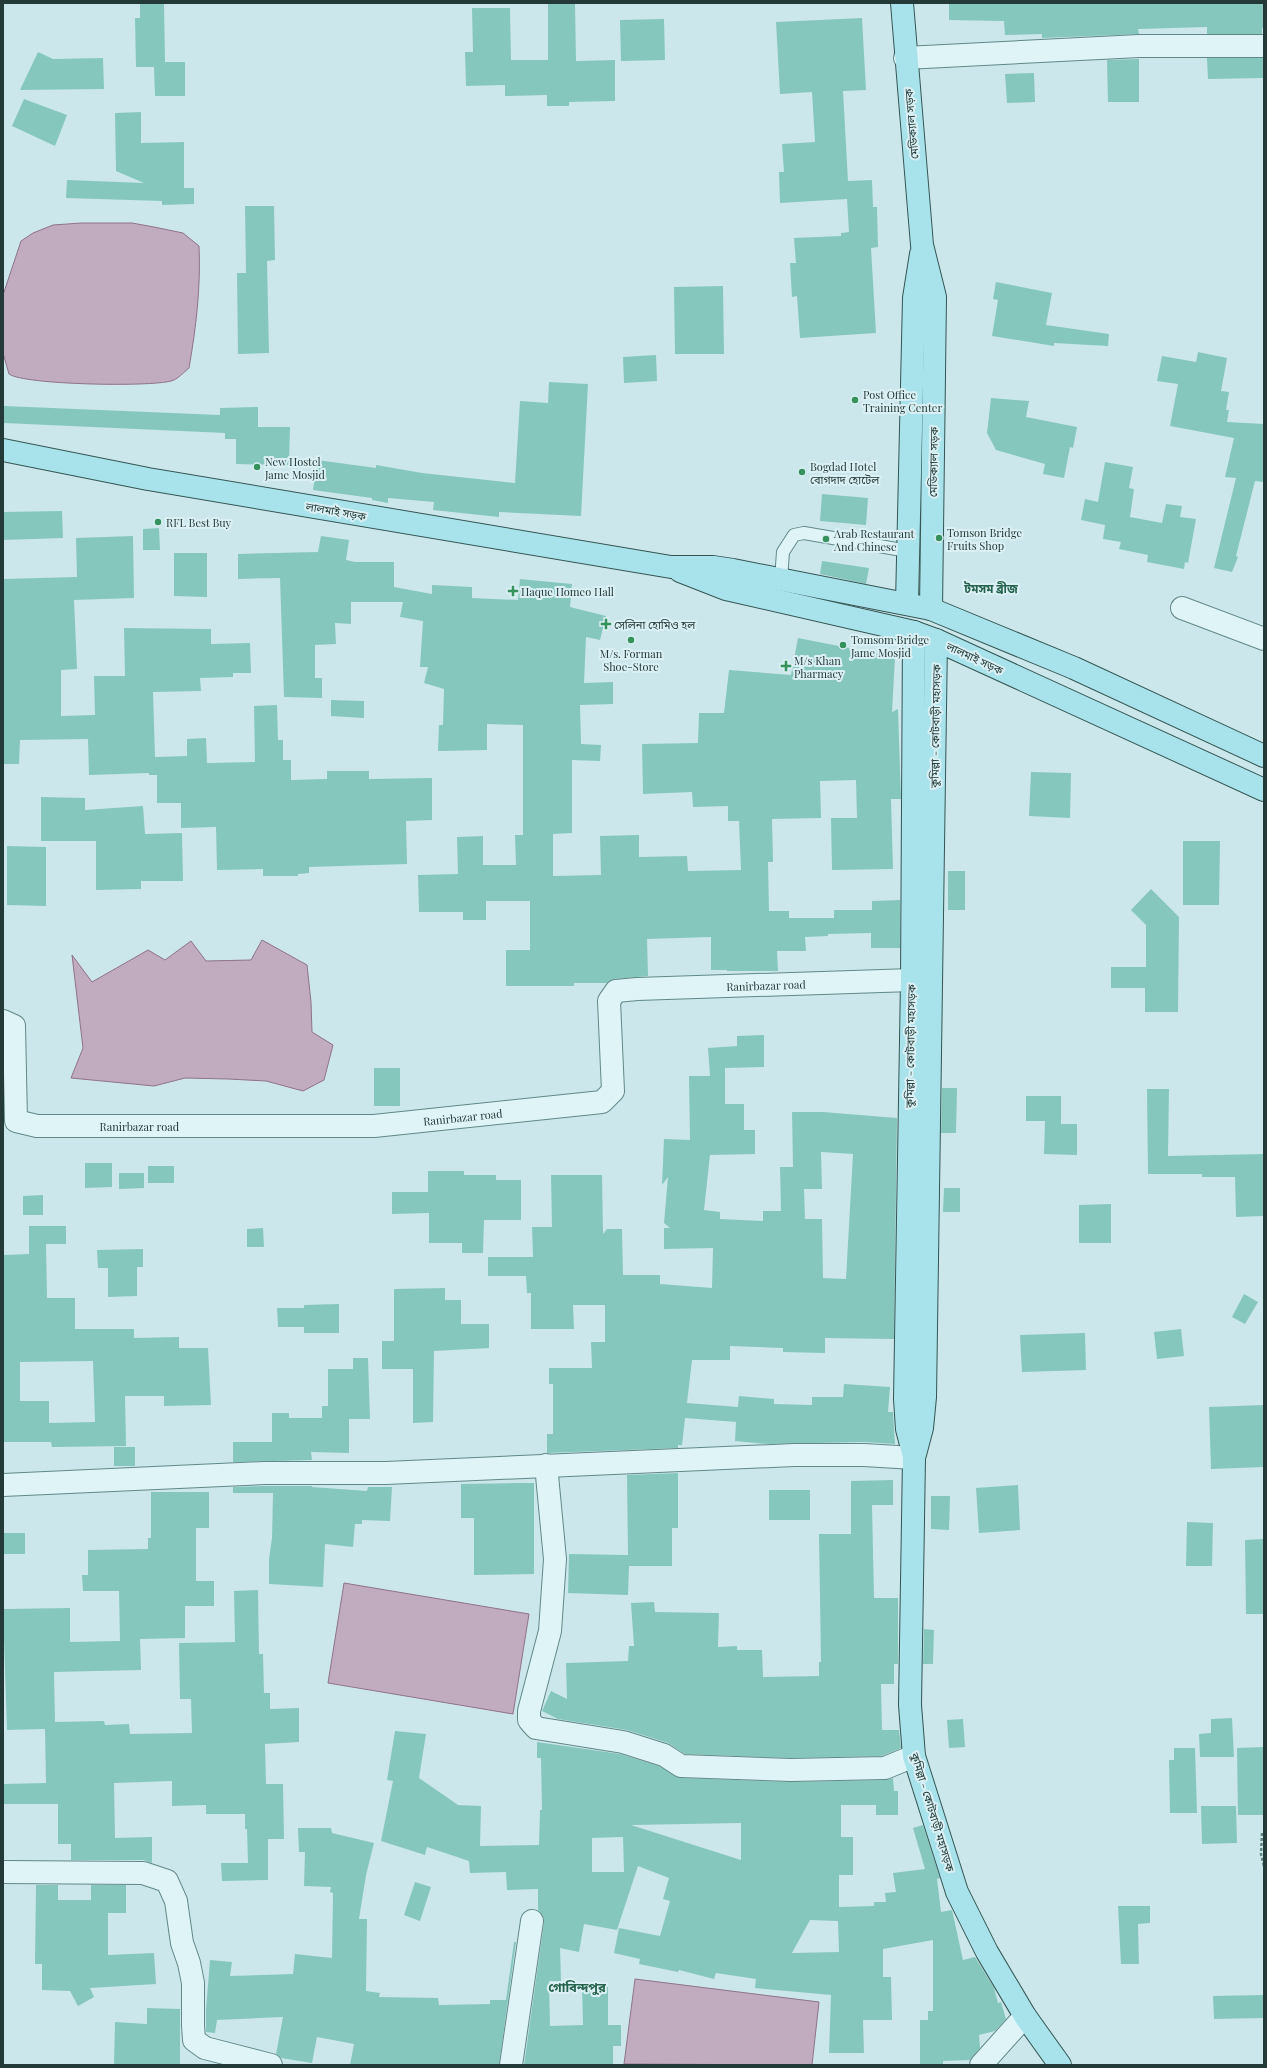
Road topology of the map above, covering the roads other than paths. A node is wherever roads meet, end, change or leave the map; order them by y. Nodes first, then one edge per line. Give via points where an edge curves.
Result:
1 (902, 3) edge
2 (1264, 46) edge
3 (906, 58) junction
4 (922, 245) junction
5 (3, 450) edge
6 (910, 453) junction
7 (933, 454) junction
8 (908, 551) junction
9 (671, 567) junction
10 (781, 579) junction
11 (907, 603) junction
12 (1182, 608) dead end
13 (931, 609) junction
14 (914, 632) junction
15 (1264, 639) edge
16 (936, 640) junction
17 (1264, 756) edge
18 (1264, 790) edge
19 (912, 980) junction
20 (921, 1020) junction
21 (3, 1021) edge
22 (914, 1458) junction
23 (546, 1465) junction
24 (3, 1485) edge
25 (914, 1756) junction
26 (3, 1872) edge
27 (532, 1921) dead end
28 (1026, 2016) junction
29 (270, 2065) edge
30 (511, 2065) edge
31 (981, 2065) edge
32 (1060, 2065) edge

1 - 3 main road, মেডিক্যাল সড়ক
2 - 3 street via 1139,46
3 - 4 main road, মেডিক্যাল সড়ক
4 - 6 main road, মেডিক্যাল সড়ক via 914,298
4 - 7 main road, মেডিক্যাল সড়ক via 935,297
5 - 9 main road, লালমাই সড়ক via 148,479
6 - 7 main road
6 - 8 main road, মেডিক্যাল সড়ক
7 - 13 main road, মেডিক্যাল সড়ক
8 - 10 lane via 804,533 794,535 784,552
8 - 11 main road, মেডিক্যাল সড়ক
9 - 10 main road, লালমাই সড়ক via 713,567
9 - 14 main road, লালমাই সড়ক via 726,589
10 - 11 main road, লালমাই সড়ক
11 - 13 main road, লালমাই সড়ক
12 - 15 street
13 - 17 main road, লালমাই সড়ক via 1074,668
14 - 16 main road, লালমাই সড়ক
14 - 19 main road, কুমিল্লা - কোটবাড়ী মহাসড়ক
16 - 18 main road, লালমাই সড়ক
16 - 20 main road, কুমিল্লা - কোটবাড়ী মহাসড়ক
19 - 20 main road, কুমিল্লা - কোটবাড়ী মহাসড়ক
19 - 21 street, Ranirbazar road via 616,991 609,1001 614,1091 602,1102 374,1126 37,1126 16,1121 14,1026
20 - 22 main road, কুমিল্লা - কোটবাড়ী মহাসড়ক via 925,1397 922,1428
22 - 23 street via 794,1455
22 - 25 main road, কুমিল্লা - কোটবাড়ী মহাসড়ক via 910,1705
23 - 24 street via 386,1473 170,1476 41,1485
23 - 25 street via 555,1559 550,1631 529,1711 528,1720 536,1728 624,1742 664,1755 681,1766 791,1770 885,1768
25 - 28 main road, কুমিল্লা - কোটবাড়ী মহাসড়ক via 957,1892 987,1952
26 - 29 street via 144,1874 167,1880 176,1902 182,1943 190,1963 194,2040 205,2048
27 - 30 street
28 - 31 street
28 - 32 main road, কুমিল্লা - কোটবাড়ী মহাসড়ক

